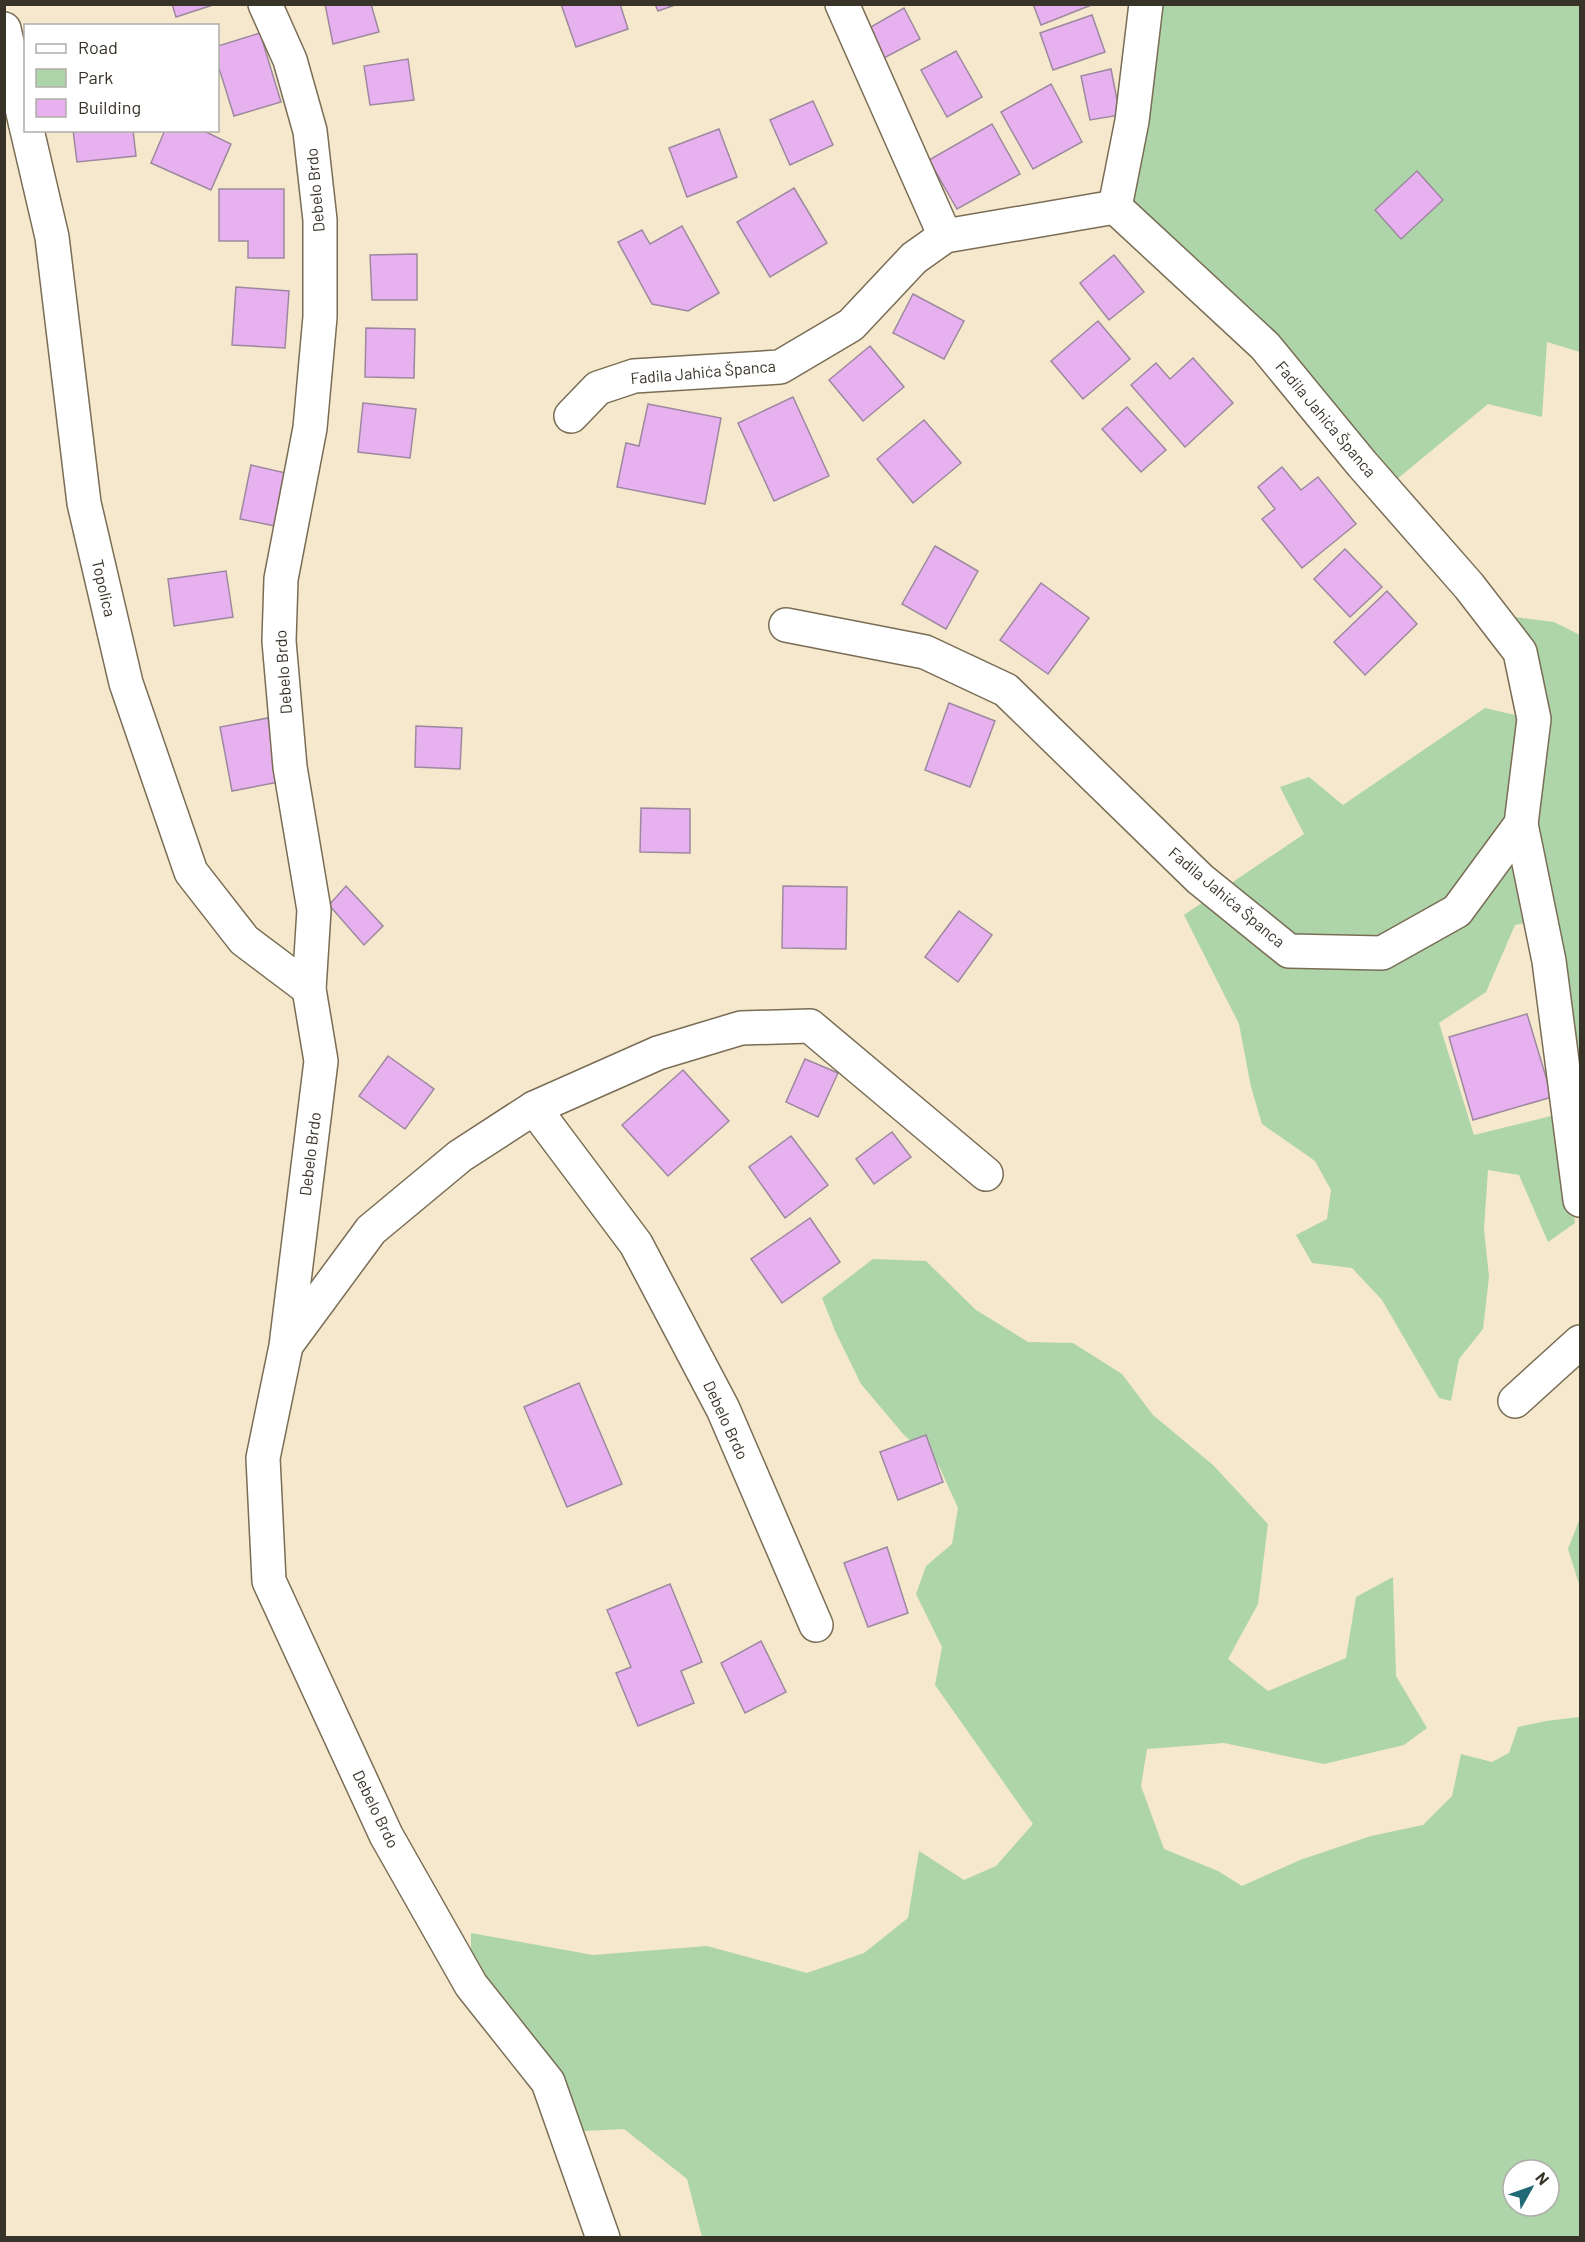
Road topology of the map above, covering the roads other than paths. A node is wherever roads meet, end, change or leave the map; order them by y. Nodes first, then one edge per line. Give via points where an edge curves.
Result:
1 (265, 4) edge
2 (842, 4) edge
3 (1146, 4) edge
4 (4, 29) edge
5 (24, 119) edge
6 (27, 132) edge
7 (1115, 207) junction
8 (945, 236) junction
9 (571, 416) dead end
10 (786, 625) dead end
11 (1521, 824) junction
12 (309, 989) junction
13 (534, 1108) junction
14 (986, 1174) dead end
15 (1581, 1200) edge
16 (1581, 1342) edge
17 (286, 1346) junction
18 (1515, 1401) dead end
19 (816, 1625) dead end
20 (603, 2238) edge

1 - 12 street, Debelo Brdo via 290,60 310,131 320,220 320,317 310,428 281,579 279,641 290,767 314,910
2 - 8 street
3 - 7 street via 1132,121
4 - 5 street, Topolica
6 - 12 street, Topolica via 52,237 84,503 126,683 191,872 244,940
7 - 8 street, Fadila Jahića Španca
7 - 11 street, Fadila Jahića Španca via 1265,346 1469,586 1520,652 1534,719
8 - 9 street, Fadila Jahića Španca via 915,258 851,325 780,367 634,376 598,388
10 - 11 street, Fadila Jahića Španca via 925,652 1006,690 1200,879 1289,951 1382,953 1457,910
11 - 15 street via 1549,961
12 - 17 street, Debelo Brdo via 321,1061
13 - 14 street, Debelo Brdo via 658,1053 741,1028 810,1026
13 - 17 street, Debelo Brdo via 459,1156 371,1230
13 - 19 street, Debelo Brdo via 636,1244 723,1409
16 - 18 street
17 - 20 street, Debelo Brdo via 263,1458 269,1581 386,1835 471,1985 548,2082

